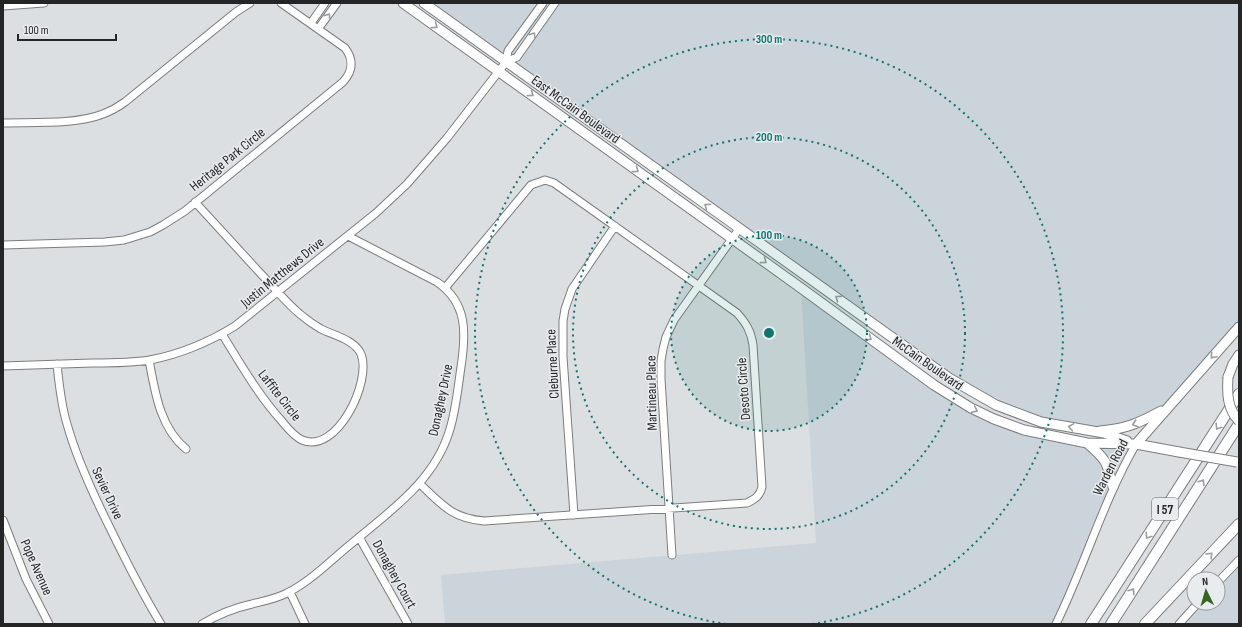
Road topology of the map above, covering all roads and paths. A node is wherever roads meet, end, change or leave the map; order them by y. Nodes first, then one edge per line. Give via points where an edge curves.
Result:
1 (44, 3) edge
2 (250, 3) edge
3 (282, 3) edge
4 (325, 3) edge
5 (337, 3) edge
6 (403, 3) edge
7 (424, 3) edge
8 (543, 3) edge
9 (555, 3) edge
10 (3, 6) edge
11 (311, 24) junction
12 (318, 29) junction
13 (506, 62) junction
14 (499, 71) junction
15 (3, 123) edge
16 (195, 202) junction
17 (615, 226) junction
18 (739, 229) junction
19 (348, 236) junction
20 (732, 238) junction
21 (3, 245) edge
22 (698, 285) junction
23 (445, 288) junction
24 (278, 292) junction
25 (1239, 327) edge
26 (222, 334) junction
27 (1239, 355) edge
28 (149, 360) junction
29 (57, 364) junction
30 (3, 366) edge
31 (1239, 394) edge
32 (1170, 406) junction
33 (1239, 423) edge
34 (1093, 431) junction
35 (1236, 431) edge
36 (1088, 443) junction
37 (1136, 444) junction
38 (186, 449) dead end
39 (1238, 462) edge
40 (420, 484) junction
41 (1113, 487) junction
42 (669, 509) junction
43 (574, 515) junction
44 (3, 520) edge
45 (1239, 524) edge
46 (359, 537) junction
47 (672, 555) dead end
48 (1239, 560) edge
49 (1226, 574) edge
50 (290, 592) junction
51 (1191, 611) edge
52 (49, 624) edge
53 (161, 624) edge
54 (202, 624) edge
55 (306, 624) edge
56 (408, 624) edge
57 (1056, 624) edge
58 (1091, 624) edge
59 (1111, 624) edge
60 (1145, 624) edge
61 (1179, 624) edge

1 - 10 street
2 - 15 street via 125,102 106,113 80,120
3 - 11 street, Heritage Park Circle
4 - 11 street
12 -> 5 street
6 -> 14 main road, East McCain Boulevard
7 - 13 main road, East McCain Boulevard
8 - 13 street via 508,51
13 -> 9 street via 517,57
11 - 12 street, Heritage Park Circle
12 - 16 street, Heritage Park Circle via 345,48 352,65 349,75
13 - 14 street, Justin Matthews Drive
18 -> 13 main road, East McCain Boulevard
14 - 19 street, Justin Matthews Drive via 408,184
14 -> 20 main road, East McCain Boulevard
16 - 21 street, Heritage Park Circle via 174,219 150,232 124,240
16 - 24 street, Laffite Circle
17 - 22 street, Desoto Circle
17 - 23 street, Desoto Circle via 554,183 545,180 539,182 531,185
17 - 43 street, Cleburne Place via 572,290 563,322
18 - 20 street, Martineau Place
34 -> 18 main road, McCain Boulevard via 1042,422 996,405 965,388
19 - 23 street, Donaghey Drive
19 - 24 street, Justin Matthews Drive
20 - 22 street, Martineau Place
20 -> 36 main road, McCain Boulevard via 955,399 1008,425
22 - 42 street, Martineau Place via 674,320 666,337 661,361
22 - 42 street, Desoto Circle via 737,313 752,334 762,487 759,495 747,503
23 - 40 street, Donaghey Drive via 455,300 462,317 465,333 463,353 450,429 438,458
24 - 26 street, Justin Matthews Drive
24 - 26 street, Laffite Circle via 300,315 319,328 352,344 361,353 364,371 353,406 345,420 326,437 317,441 297,437 264,401
25 -> 32 main road, Warden Road
26 - 28 street, Justin Matthews Drive via 197,346
27 - 33 main road, bridge via 1228,377 1228,399
28 - 29 street, Justin Matthews Drive
28 - 38 street via 158,403 166,425 173,437
29 - 30 street, Justin Matthews Drive
29 - 53 street, Sevier Drive via 66,424 85,474 120,550
31 -> 58 highway, I 57
32 -> 34 main road via 1136,424
32 - 37 main road, Warden Road
33 - 35 highway, I 57
34 - 37 main road, McCain Boulevard
59 -> 35 highway, I 57
36 - 37 main road, McCain Boulevard
36 - 41 main road via 1108,465
37 - 39 main road, McCain Boulevard, bridge
37 - 41 street, Warden Road
40 - 43 street, Desoto Circle via 453,513 476,520
40 - 46 street, Donaghey Drive
41 - 57 street, Warden Road
42 - 43 street, Desoto Circle
42 - 47 street, Martineau Place
44 - 52 street, Pope Avenue via 26,579
60 -> 45 highway
46 - 50 street, Donaghey Drive
46 - 56 street, Donaghey Court
48 - 49 street
50 - 54 street, Donaghey Drive via 234,609
50 - 55 street
51 - 61 street

